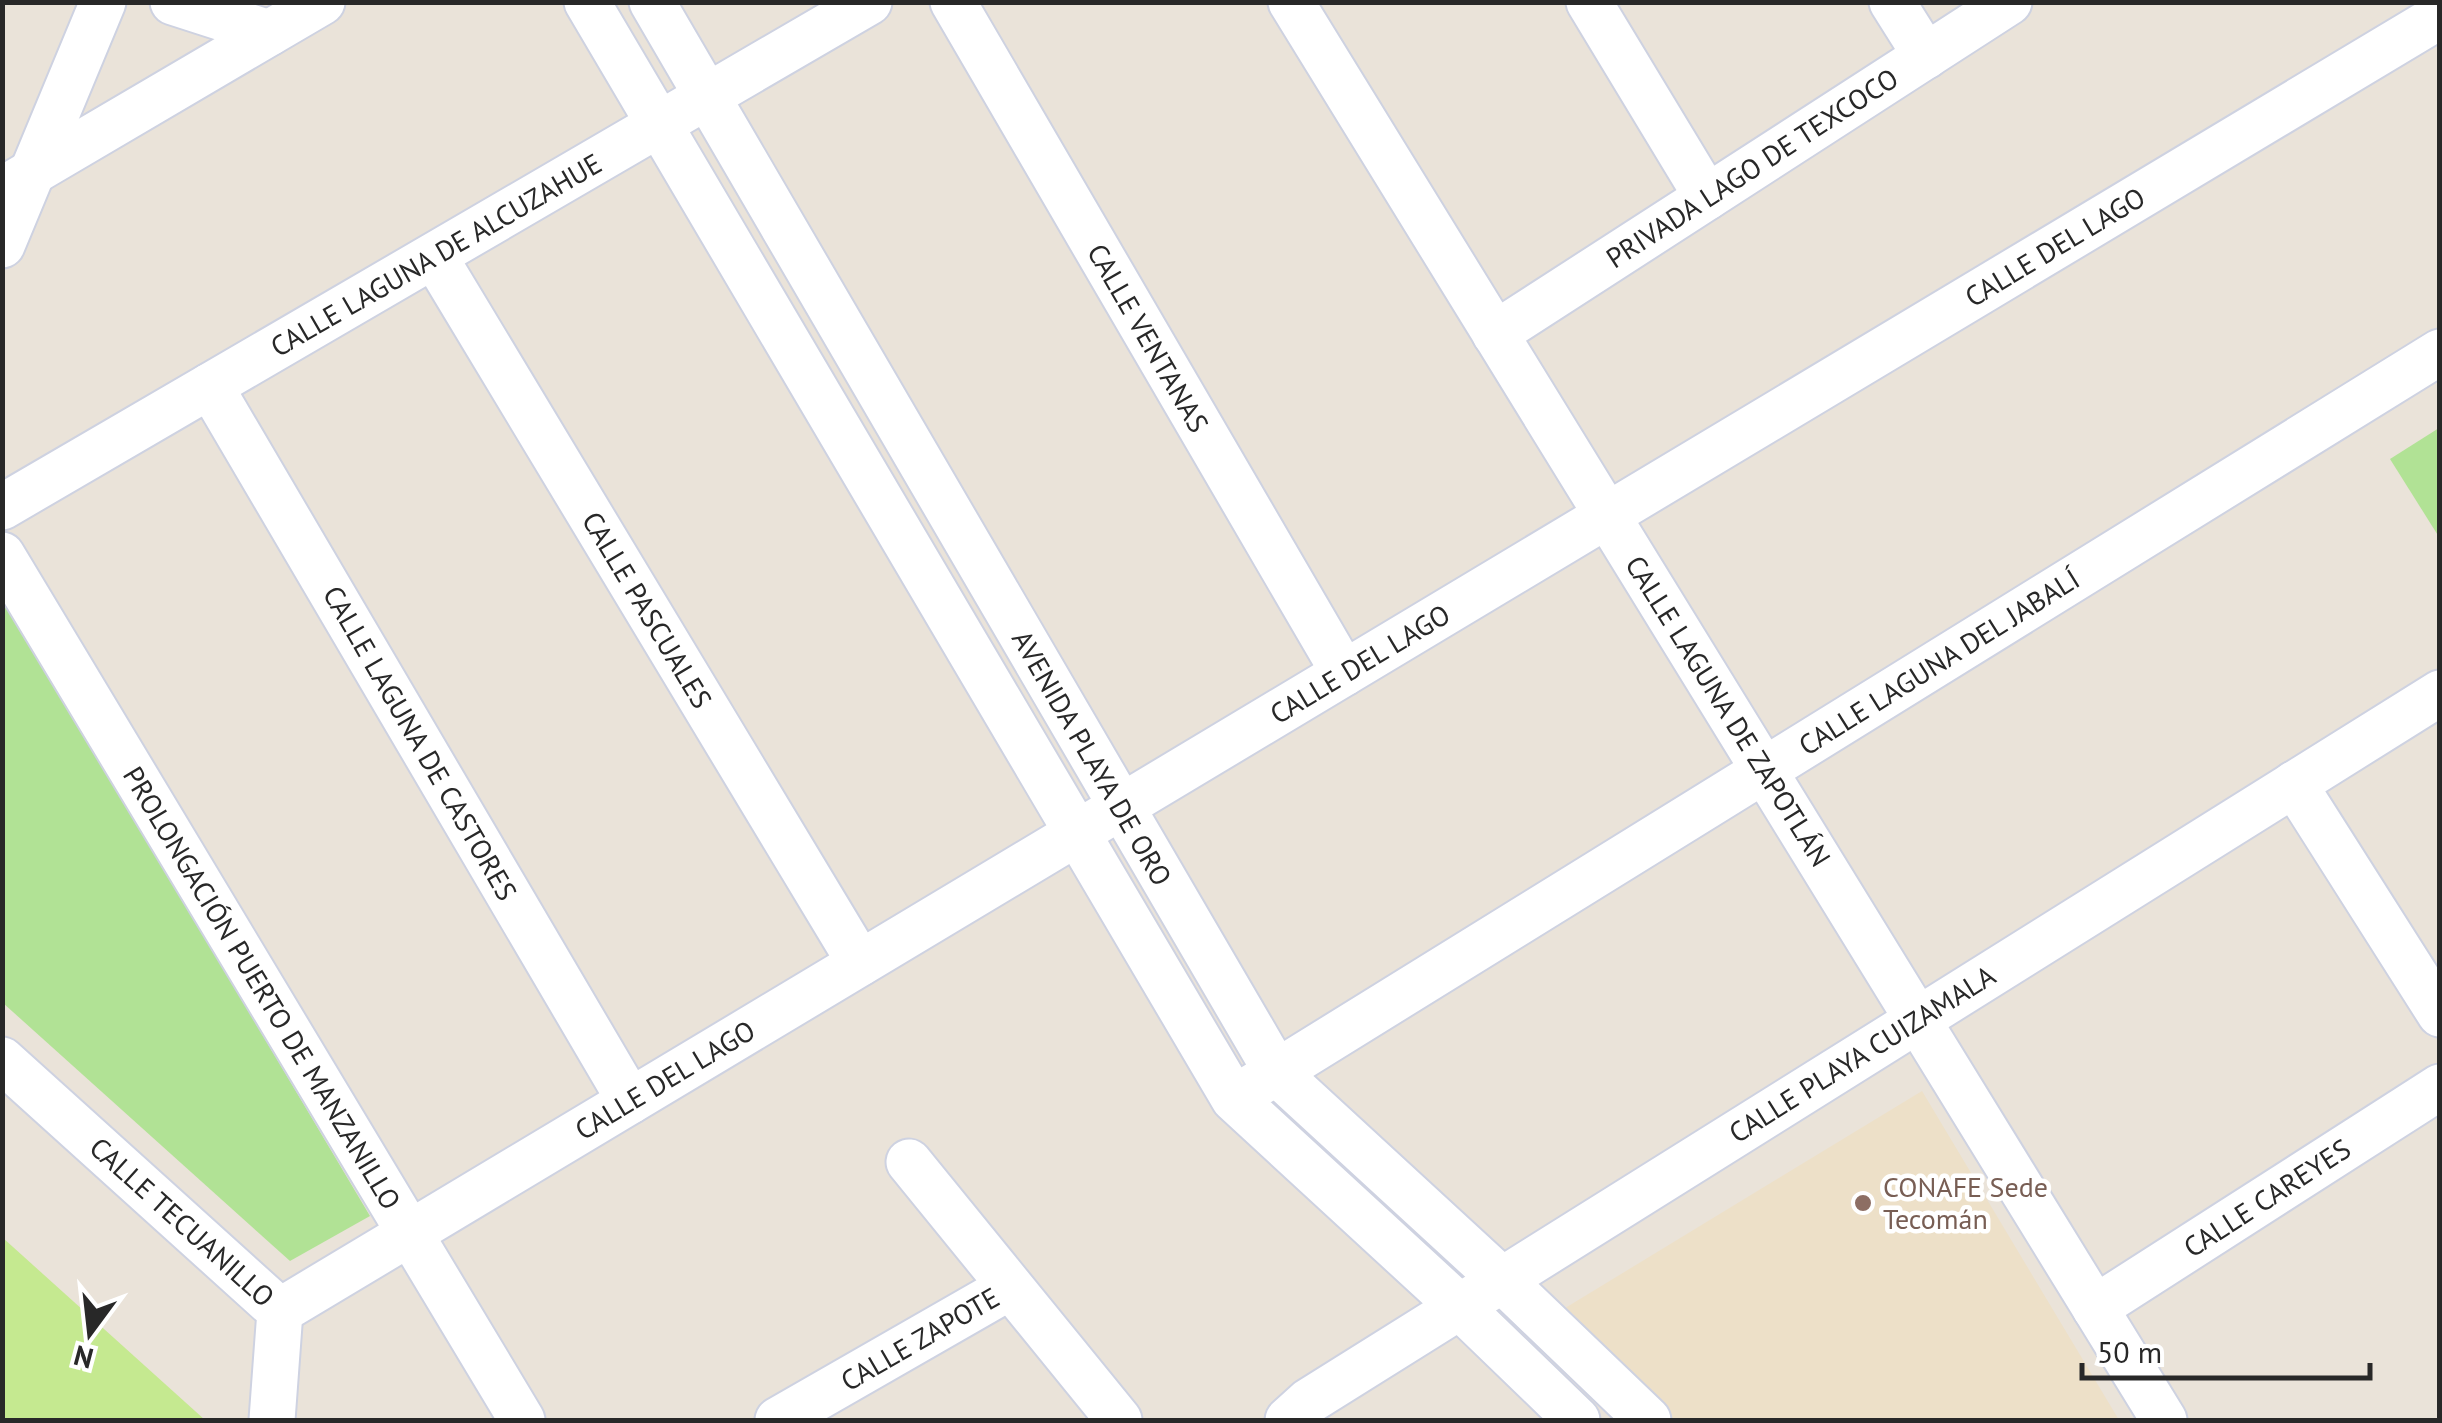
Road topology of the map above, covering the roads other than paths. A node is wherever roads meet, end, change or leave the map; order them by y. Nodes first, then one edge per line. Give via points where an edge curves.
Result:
1 (104, 2) edge
2 (173, 2) edge
3 (322, 2) edge
4 (587, 2) edge
5 (652, 2) edge
6 (869, 2) edge
7 (952, 2) edge
8 (1291, 2) edge
9 (1589, 2) edge
10 (1892, 2) edge
11 (2009, 2) edge
12 (2440, 16) edge
13 (268, 33) junction
14 (1926, 56) junction
15 (707, 97) junction
16 (659, 124) junction
17 (18, 181) edge
18 (1708, 197) junction
19 (2, 245) edge
20 (434, 256) junction
21 (1495, 334) junction
22 (2440, 352) edge
23 (210, 386) junction
24 (2, 506) edge
25 (1607, 515) junction
26 (2, 555) edge
27 (1344, 674) junction
28 (2440, 692) edge
29 (1764, 770) junction
30 (2294, 784) junction
31 (1120, 807) junction
32 (1076, 834) junction
33 (860, 964) junction
34 (2440, 1014) edge
35 (1917, 1020) junction
36 (2, 1060) edge
37 (1276, 1072) junction
38 (2440, 1087) edge
39 (1234, 1099) junction
40 (630, 1101) junction
41 (909, 1162) dead end
42 (409, 1234) junction
43 (1502, 1280) junction
44 (1010, 1287) junction
45 (1460, 1307) junction
46 (2095, 1308) junction
47 (280, 1310) junction
48 (272, 1420) edge
49 (522, 1420) edge
50 (778, 1420) edge
51 (1118, 1420) edge
52 (1288, 1420) edge
53 (1577, 1420) edge
54 (1648, 1420) edge
55 (2164, 1420) edge

1 - 17 street
2 - 13 street
3 - 13 street
4 - 16 street, AVENIDA PLAYA DE ORO
5 - 15 street, AVENIDA PLAYA DE ORO
6 - 15 street, CALLE LAGUNA DE ALCUZAHUE
7 - 27 street, CALLE VENTANAS
8 - 21 street, CALLE LAGUNA DE ZAPOTLÁN
9 - 18 street
10 - 14 street
11 - 14 street, PRIVADA LAGO DE TEXCOCO
12 - 25 street, CALLE DEL LAGO
13 - 17 street
14 - 18 street, PRIVADA LAGO DE TEXCOCO
15 - 16 street, CALLE LAGUNA DE ALCUZAHUE
15 - 31 street, AVENIDA PLAYA DE ORO
16 - 20 street, CALLE LAGUNA DE ALCUZAHUE
16 - 32 street, AVENIDA PLAYA DE ORO
17 - 19 street
18 - 21 street, PRIVADA LAGO DE TEXCOCO
20 - 23 street, CALLE LAGUNA DE ALCUZAHUE
20 - 33 street, CALLE PASCUALES
21 - 25 street, CALLE LAGUNA DE ZAPOTLÁN
22 - 29 street, CALLE LAGUNA DEL JABALÍ
23 - 24 street, CALLE LAGUNA DE ALCUZAHUE
23 - 40 street, CALLE LAGUNA DE CASTORES
25 - 27 street, CALLE DEL LAGO
25 - 29 street, CALLE LAGUNA DE ZAPOTLÁN
26 - 42 street, PROLONGACIÓN PUERTO DE MANZANILLO
27 - 31 street, CALLE DEL LAGO
28 - 30 street, CALLE PLAYA CUIZAMALA
29 - 35 street, CALLE LAGUNA DE ZAPOTLÁN
29 - 37 street, CALLE LAGUNA DEL JABALÍ
30 - 34 street
30 - 35 street, CALLE PLAYA CUIZAMALA
31 - 32 street, CALLE DEL LAGO
31 - 37 street, AVENIDA PLAYA DE ORO
32 - 33 street, CALLE DEL LAGO
32 - 39 street, AVENIDA PLAYA DE ORO
33 - 40 street, CALLE DEL LAGO
35 - 43 street, CALLE PLAYA CUIZAMALA
35 - 46 street, CALLE LAGUNA DE ZAPOTLÁN
36 - 47 street, CALLE TECUANILLO
37 - 39 street, CALLE LAGUNA DEL JABALÍ
37 - 43 street, AVENIDA PLAYA DE ORO
38 - 46 street, CALLE CAREYES
39 - 45 street, AVENIDA PLAYA DE ORO
40 - 42 street, CALLE DEL LAGO
41 - 44 street
42 - 47 street, CALLE DEL LAGO
42 - 49 street, PROLONGACIÓN PUERTO DE MANZANILLO
43 - 45 street, CALLE PLAYA CUIZAMALA
43 - 54 street, AVENIDA PLAYA DE ORO
44 - 50 street, CALLE ZAPOTE
44 - 51 street
45 - 52 street, CALLE PLAYA CUIZAMALA
45 - 53 street, AVENIDA PLAYA DE ORO
46 - 55 street, CALLE LAGUNA DE ZAPOTLÁN
47 - 48 street, CALLE TECUANILLO

